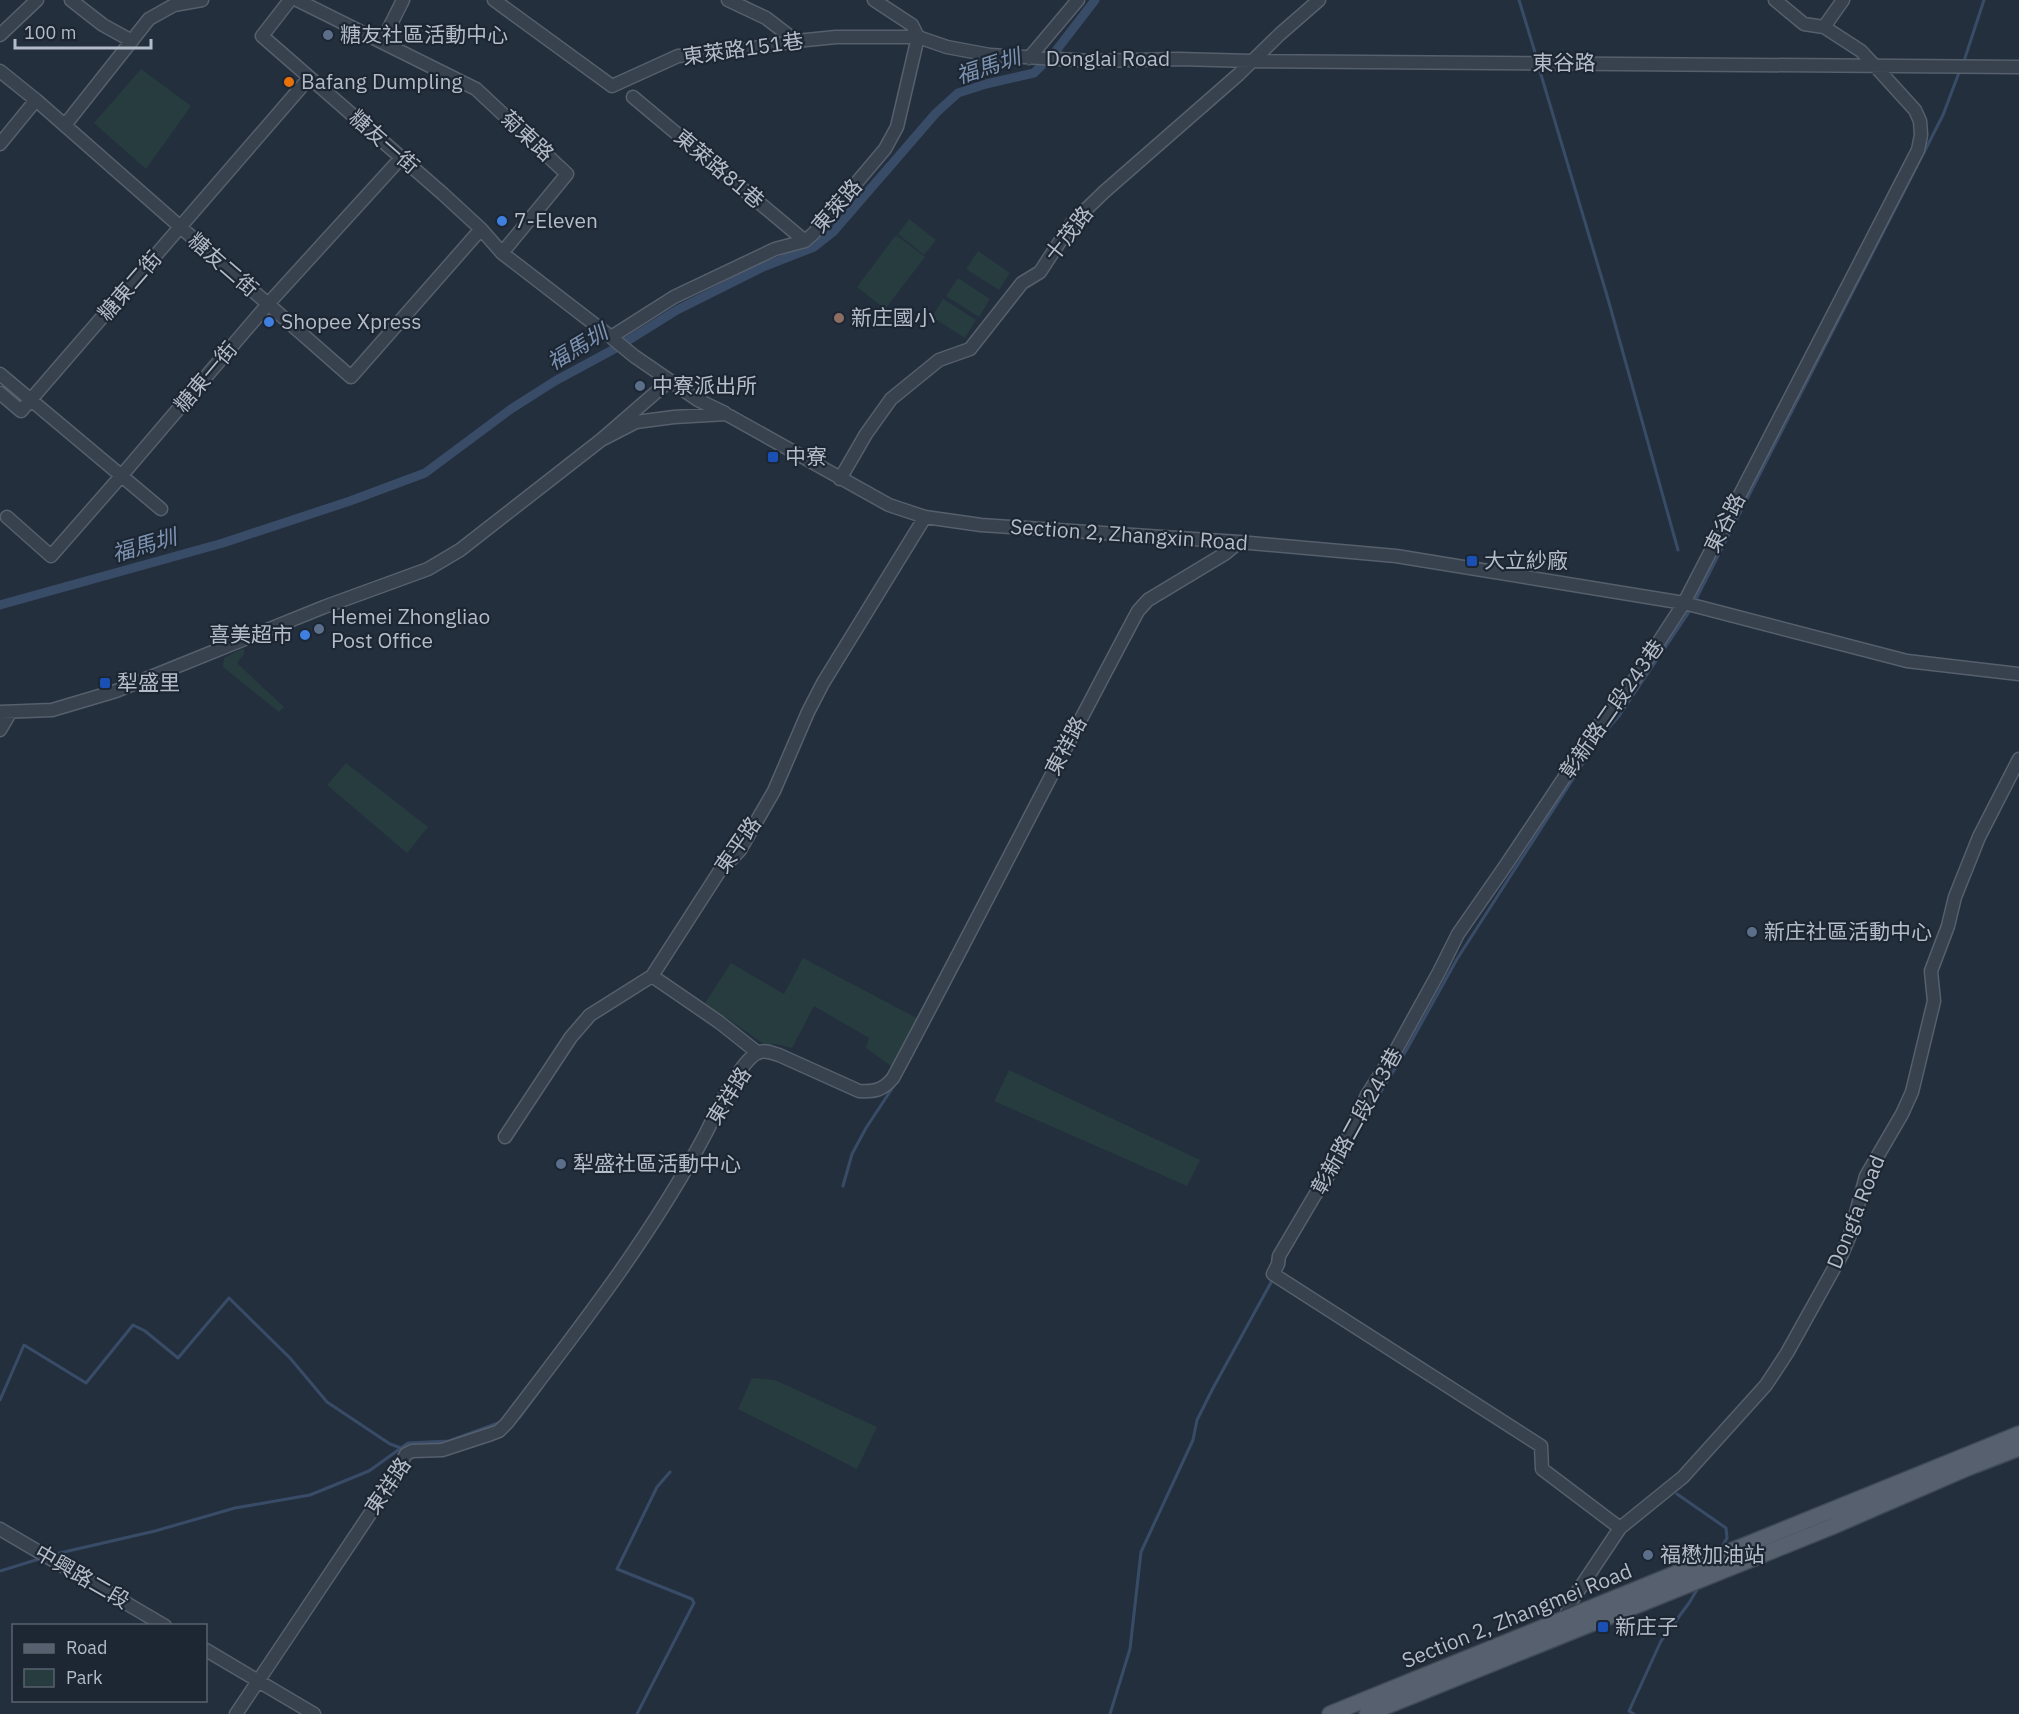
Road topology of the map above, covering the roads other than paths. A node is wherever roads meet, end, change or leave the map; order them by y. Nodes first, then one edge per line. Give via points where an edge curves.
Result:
1 (37, 0) edge
2 (71, 0) edge
3 (202, 0) edge
4 (290, 0) edge
5 (297, 0) edge
6 (403, 0) edge
7 (494, 0) edge
8 (728, 0) edge
9 (874, 0) edge
10 (1078, 0) edge
11 (1319, 0) edge
12 (1777, 0) edge
13 (1843, 0) edge
14 (1824, 27) junction
15 (0, 35) edge
16 (918, 37) junction
17 (132, 40) junction
18 (796, 41) junction
19 (382, 42) junction
20 (1029, 58) junction
21 (1252, 61) junction
22 (1875, 66) junction
23 (2019, 67) edge
24 (1, 73) edge
25 (309, 78) junction
26 (633, 97) dead end
27 (36, 100) junction
28 (65, 125) junction
29 (0, 144) edge
30 (401, 158) junction
31 (180, 228) junction
32 (481, 229) junction
33 (804, 241) junction
34 (502, 253) junction
35 (268, 304) junction
36 (614, 340) junction
37 (0, 374) edge
38 (669, 381) junction
39 (0, 393) edge
40 (31, 399) junction
41 (726, 414) junction
42 (601, 440) junction
43 (122, 475) junction
44 (840, 479) junction
45 (161, 509) dead end
46 (925, 517) junction
47 (7, 518) dead end
48 (1239, 543) junction
49 (1690, 604) junction
50 (2019, 674) edge
51 (5, 713) edge
52 (0, 730) edge
53 (2019, 759) edge
54 (652, 976) junction
55 (758, 1053) junction
56 (505, 1137) dead end
57 (2019, 1434) edge
58 (2019, 1448) edge
59 (1620, 1528) junction
60 (0, 1529) edge
61 (162, 1624) edge
62 (1568, 1626) junction
63 (207, 1651) edge
64 (257, 1680) junction
65 (236, 1714) edge
66 (314, 1714) edge
67 (1330, 1714) edge
68 (1366, 1714) edge

1 - 15 street
2 - 17 street via 103,25
3 - 17 street via 174,5 149,19
4 - 25 street, 糖友一街 via 261,36
5 - 19 street, 菊東路
6 - 19 street
7 - 18 street, 東萊路151巷 via 612,86 678,56
8 - 18 street via 766,18
9 - 16 street, Donglai Road via 912,25
10 - 20 street
11 - 21 street, 十茂路
12 - 14 street, 東谷路 via 1804,24
13 - 14 street
14 - 22 street, 東谷路 via 1861,51
16 - 18 street, 東萊路151巷
16 - 20 street, Donglai Road via 947,47
16 - 33 street, 東萊路 via 897,127 885,150
17 - 28 street
19 - 34 street, 菊東路 via 476,89 567,174
20 - 21 street, Donglai Road
21 - 22 street, 東谷路
21 - 44 street, 十茂路 via 1072,223 1040,272 1022,283 970,349 939,360 891,399
22 - 23 street, 東谷路
22 - 49 street, 東谷路 via 1915,110 1920,121 1918,150
24 - 27 street, 糖友二街
25 - 30 street, 糖友一街
25 - 31 street, 糖東二街
26 - 33 street, 東萊路81巷
27 - 28 street, 糖友二街
27 - 29 street
28 - 31 street, 糖友二街
30 - 32 street, 糖友一街
30 - 35 street, 糖東一街
31 - 35 street, 糖友二街
31 - 40 street, 糖東二街
32 - 34 street, 糖友一街
32 - 35 street, 糖友二街 via 351,377
33 - 36 street, 東萊路 via 775,249 674,297
34 - 36 street
35 - 43 street, 糖東一街
36 - 38 street
37 - 40 street
38 - 41 street
38 - 42 street
39 - 40 street, 糖東二街 via 21,411
40 - 43 street
41 - 42 street via 636,423
41 - 44 street, Section 2, Zhangxin Road
42 - 51 street via 460,550 428,569 116,691 52,710
43 - 45 street
43 - 47 street, 糖東一街 via 51,556
44 - 46 street, Section 2, Zhangxin Road via 889,505
46 - 48 street, Section 2, Zhangxin Road via 981,525
46 - 54 street, 東平路 via 823,683 774,791 745,842 719,872
48 - 49 street, Section 2, Zhangxin Road via 1396,556
48 - 55 street, 東祥路 via 1148,600 1138,611 893,1078 884,1088 860,1092 779,1054
49 - 50 street, Section 2, Zhangxin Road via 1906,661
49 - 59 street, 彰新路二段243巷 via 1602,721 1458,933 1396,1050 1367,1095 1337,1162 1279,1256 1277,1277 1541,1446 1542,1469
51 - 52 street
53 - 59 street, Dongfa Road via 1978,837 1955,897 1931,971 1934,1001 1912,1092 1866,1176 1842,1254 1766,1385 1683,1477
54 - 55 street
54 - 56 street, 東平路 via 590,1015
55 - 64 street, 東祥路 via 734,1082 633,1254 507,1423 499,1431 442,1450 406,1454 390,1484
57 - 62 main road, Section 2, Zhangmei Road
58 - 62 main road, Section 2, Zhangmei Road via 1831,1527
59 - 62 street, Dongfa Road via 1570,1603
60 - 61 street, 中興路二段
62 - 67 main road, Section 2, Zhangmei Road
62 - 68 main road, Section 2, Zhangmei Road
63 - 64 street
64 - 65 street, 東祥路
64 - 66 street

